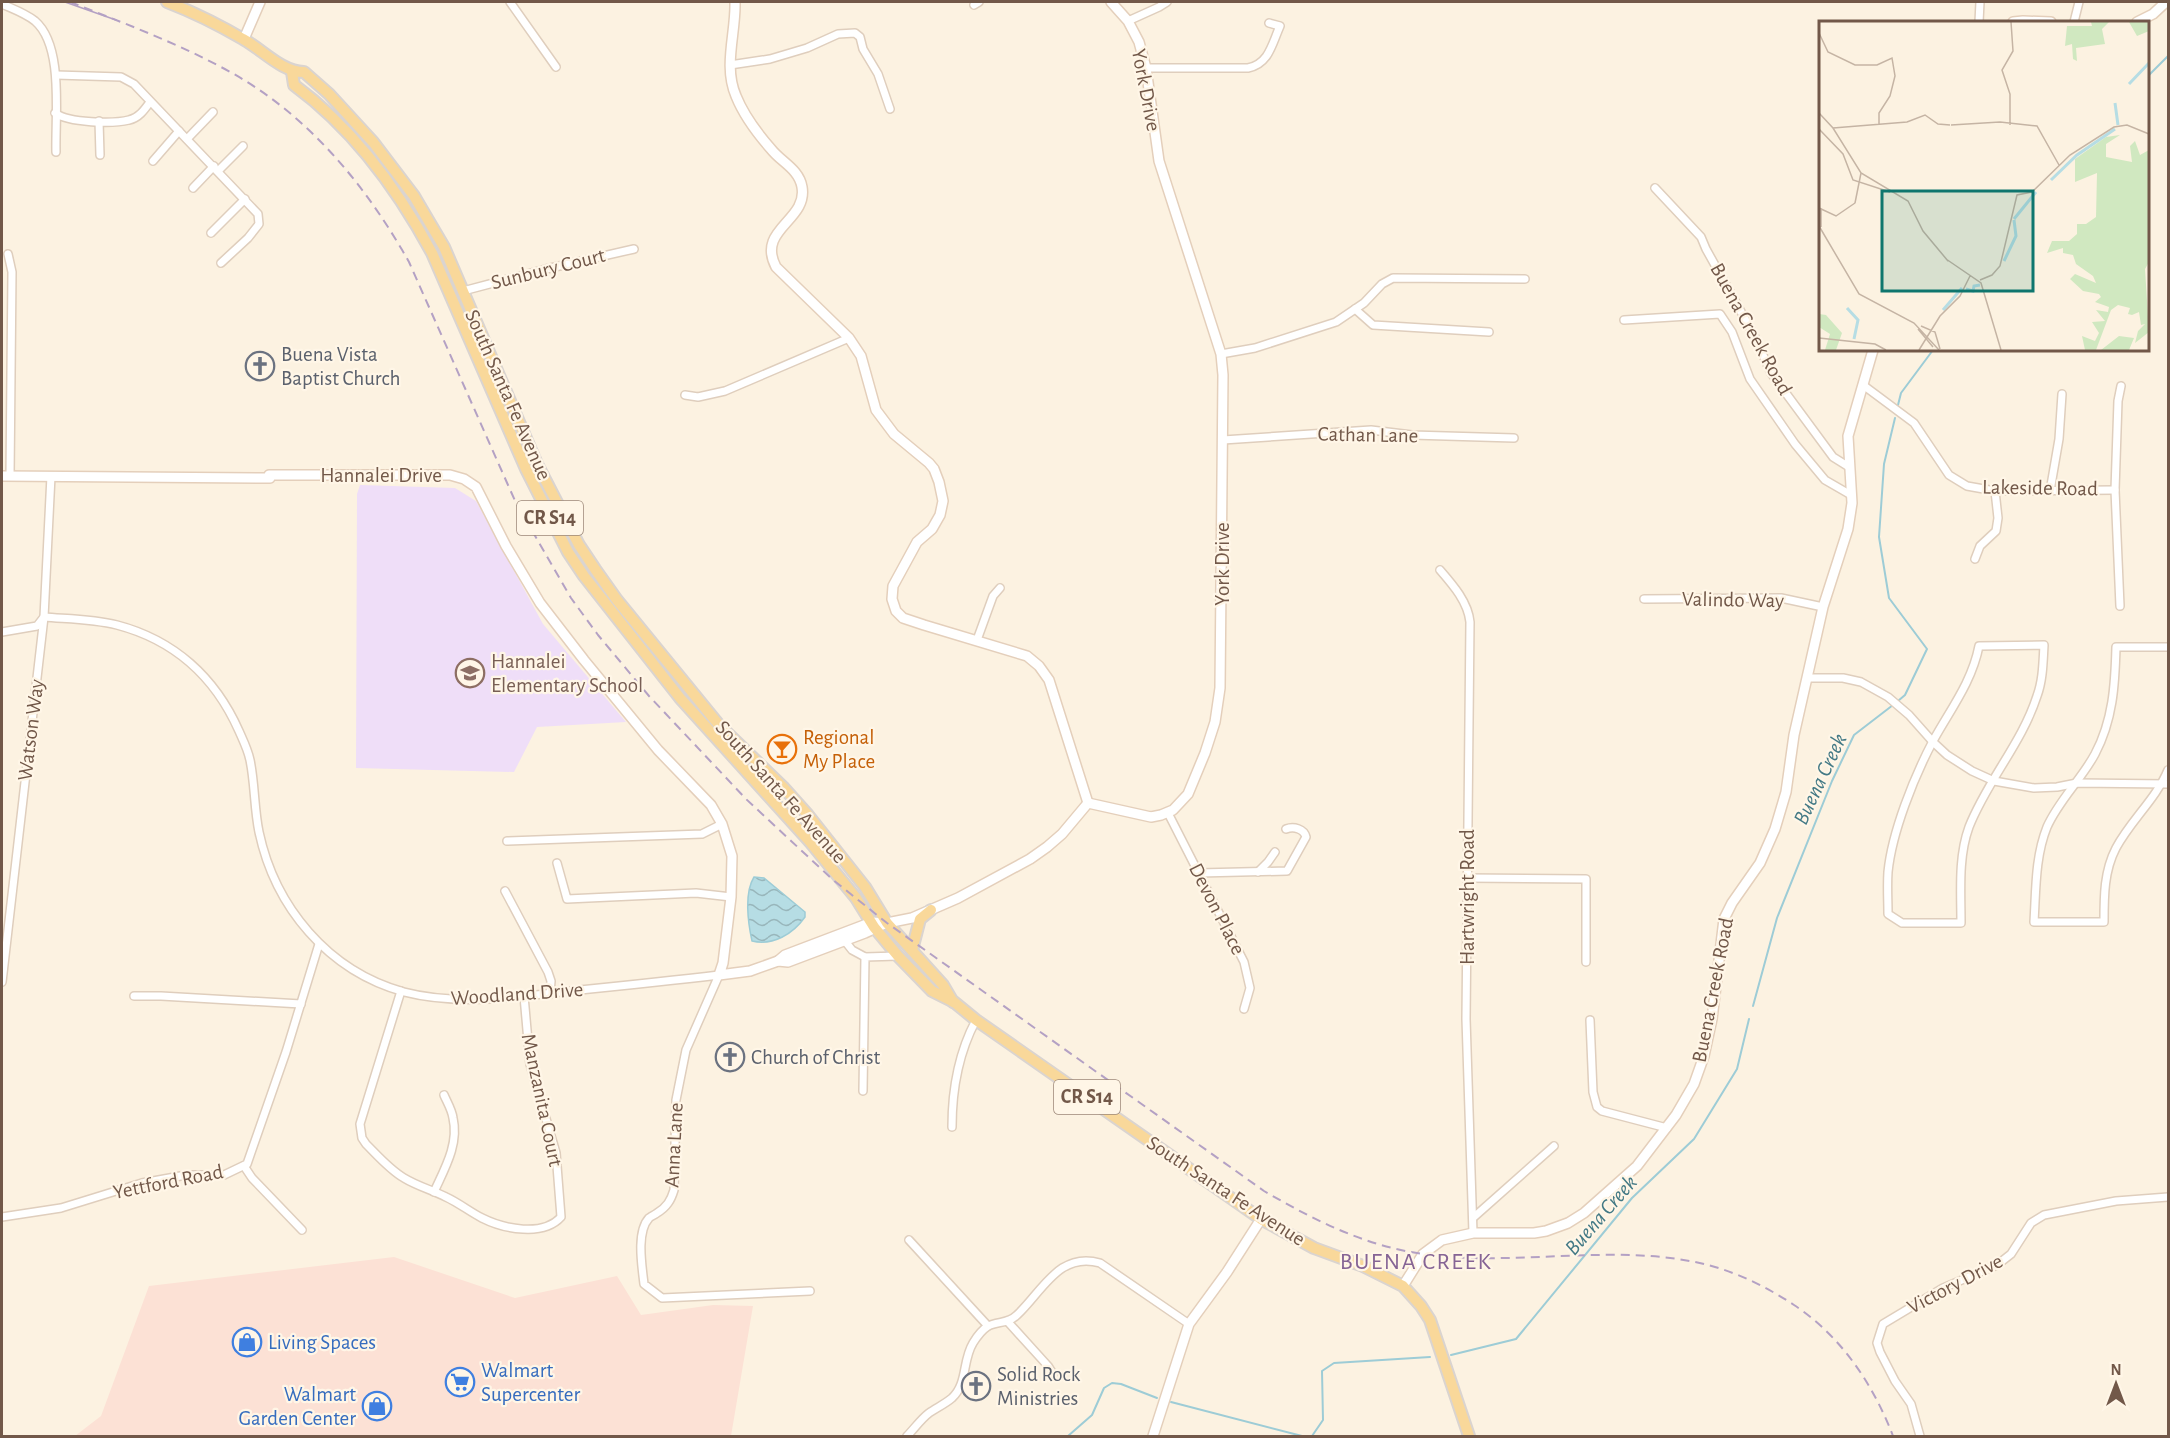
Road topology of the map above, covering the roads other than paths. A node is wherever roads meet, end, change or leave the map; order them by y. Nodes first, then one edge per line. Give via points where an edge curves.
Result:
1 (166, 2) edge
2 (260, 2) edge
3 (510, 2) edge
4 (735, 2) edge
5 (1111, 2) edge
6 (1167, 2) edge
7 (1980, 2) edge
8 (2079, 2) edge
9 (2166, 2) edge
10 (2, 4) edge
11 (1128, 21) junction
12 (1979, 21) edge
13 (2074, 21) edge
14 (2139, 21) edge
15 (1269, 23) dead end
16 (244, 39) junction
17 (730, 65) junction
18 (556, 67) dead end
19 (1146, 68) junction
20 (292, 72) junction
21 (56, 75) junction
22 (150, 102) junction
23 (890, 109) dead end
24 (213, 112) dead end
25 (55, 113) junction
26 (99, 121) junction
27 (179, 131) junction
28 (188, 139) junction
29 (243, 146) dead end
30 (56, 152) dead end
31 (100, 155) dead end
32 (153, 161) dead end
33 (216, 168) junction
34 (193, 188) dead end
35 (1655, 188) dead end
36 (245, 199) junction
37 (211, 233) dead end
38 (634, 249) dead end
39 (8, 254) dead end
40 (221, 263) dead end
41 (1525, 279) dead end
42 (463, 291) junction
43 (1355, 309) junction
44 (1624, 320) dead end
45 (1489, 332) dead end
46 (849, 339) junction
47 (1873, 351) edge
48 (1221, 354) junction
49 (1863, 385) junction
50 (2121, 386) dead end
51 (2062, 394) dead end
52 (684, 395) dead end
53 (1514, 438) dead end
54 (1223, 440) junction
55 (1849, 467) junction
56 (6, 476) edge
57 (51, 476) junction
58 (2115, 490) junction
59 (1995, 491) junction
60 (2050, 491) junction
61 (1851, 495) junction
62 (1975, 560) dead end
63 (1440, 570) dead end
64 (1000, 588) dead end
65 (1644, 599) dead end
66 (2120, 606) dead end
67 (1823, 607) junction
68 (45, 617) junction
69 (2, 632) edge
70 (977, 640) junction
71 (2169, 647) edge
72 (1807, 678) junction
73 (1933, 742) junction
74 (2169, 770) edge
75 (1994, 781) junction
76 (2077, 783) junction
77 (2166, 783) edge
78 (765, 791) junction
79 (1088, 803) junction
80 (1168, 813) junction
81 (722, 824) junction
82 (1286, 829) dead end
83 (507, 841) dead end
84 (1275, 852) dead end
85 (557, 863) dead end
86 (1258, 872) junction
87 (1199, 873) junction
88 (1467, 878) junction
89 (505, 891) dead end
90 (732, 897) junction
91 (931, 910) junction
92 (887, 923) junction
93 (874, 926) junction
94 (845, 941) junction
95 (319, 944) junction
96 (912, 950) junction
97 (898, 956) junction
98 (865, 957) junction
99 (778, 962) junction
100 (1587, 962) dead end
101 (719, 975) junction
102 (2, 982) edge
103 (401, 991) junction
104 (550, 994) junction
105 (134, 996) dead end
106 (524, 996) junction
107 (954, 1002) junction
108 (301, 1004) junction
109 (1244, 1009) dead end
110 (976, 1020) junction
111 (1590, 1020) dead end
112 (863, 1091) dead end
113 (444, 1095) dead end
114 (952, 1127) dead end
115 (1667, 1128) junction
116 (1554, 1146) dead end
117 (243, 1166) junction
118 (434, 1191) junction
119 (2169, 1197) edge
120 (2, 1217) edge
121 (1474, 1217) junction
122 (1261, 1219) junction
123 (302, 1230) dead end
124 (1473, 1233) junction
125 (909, 1240) dead end
126 (1403, 1286) junction
127 (810, 1292) dead end
128 (1008, 1322) junction
129 (1189, 1324) junction
130 (988, 1326) junction
131 (1053, 1374) dead end
132 (907, 1437) edge
133 (1153, 1437) edge
134 (1468, 1437) edge
135 (1920, 1437) edge

1 - 16 main road, South Santa Fe Avenue / CR S14
2 - 16 street
3 - 18 street
4 - 17 street
5 - 11 street, York Drive
6 - 11 street
7 - 12 street
8 - 13 street
9 - 14 street
10 - 21 street via 28,16 46,35
11 - 19 street, York Drive
15 - 19 street via 1280,27 1272,49 1257,66
16 - 20 main road, South Santa Fe Avenue / CR S14
17 - 23 street via 770,59 838,34 855,33 878,74
17 - 46 street via 730,77 742,111 773,152 792,168 802,187 799,208 773,239 773,261
19 - 48 street, York Drive via 1159,161
20 - 42 main road, South Santa Fe Avenue / CR S14 via 304,72 377,146 433,227
20 - 78 main road, South Santa Fe Avenue / CR S14 via 294,85 319,104 364,150 404,203 442,274 526,469 579,568 710,734
21 - 22 street via 121,77 134,84
21 - 25 street
22 - 26 street via 130,120
22 - 27 street
24 - 28 street
25 - 26 street via 77,122
25 - 30 street
26 - 31 street
27 - 28 street
27 - 32 street
28 - 33 street
29 - 33 street
33 - 34 street
33 - 36 street
35 - 55 street, Buena Creek Road via 1701,237 1771,373 1833,457
36 - 37 street
36 - 40 street via 258,214 260,224
38 - 42 street, Sunbury Court
39 - 56 street via 12,272
41 - 43 street via 1393,278
42 - 92 main road, South Santa Fe Avenue / CR S14 via 538,465 595,569 719,725 808,815 865,887
43 - 45 street via 1373,325
43 - 48 street via 1335,322 1255,348
44 - 61 street via 1720,314 1732,332 1750,379 1795,444 1825,480
46 - 52 street via 725,391 698,398
46 - 70 street via 861,356 876,410 894,434 934,469 942,497 940,515 917,542 893,586 896,611 903,618
47 - 49 street, Buena Creek Road
48 - 54 street, York Drive
49 - 55 street, Buena Creek Road via 1848,436
49 - 59 street, Lakeside Road via 1914,423 1949,475 1967,486
50 - 58 street
51 - 60 street
53 - 54 street, Cathan Lane via 1371,430
54 - 80 street, York Drive via 1218,705 1205,753 1188,794
55 - 61 street, Buena Creek Road
56 - 57 street, Hannalei Drive
57 - 68 street, Watson Way
57 - 81 street, Hannalei Drive via 435,475 464,479 476,488 540,603 658,750 711,805
58 - 60 street, Lakeside Road
58 - 66 street
59 - 60 street, Lakeside Road
59 - 62 street via 1996,531 1980,546
61 - 67 street, Buena Creek Road via 1848,530
63 - 88 street, Hartwright Road via 1469,613
64 - 70 street via 993,596
65 - 67 street, Valindo Way via 1781,598
67 - 72 street, Buena Creek Road
68 - 69 street, Woodland Drive via 37,626
68 - 95 street, Woodland Drive via 116,625 148,636 186,658 206,678 230,710 247,749 259,832 273,876 290,908
68 - 102 street, Watson Way
70 - 79 street via 1027,656 1049,680
71 - 76 street via 2116,647 2110,715 2095,754
72 - 73 street via 1861,682 1900,706
72 - 115 street, Buena Creek Road via 1782,810 1760,862 1724,919 1704,1056 1694,1084
73 - 75 street
73 - 75 street via 1969,679 1978,646 2044,645 2038,695
73 - 75 street via 1894,840 1888,873 1888,914 1897,921 1961,923 1962,859 1968,829 1984,793
74 - 77 street
75 - 76 street via 2034,788
76 - 77 street
76 - 77 street via 2057,808 2041,844 2034,922 2104,922 2104,888 2116,848
78 - 92 main road via 796,810
78 - 93 main road, South Santa Fe Avenue / CR S14 via 856,898
79 - 80 street via 1150,817
79 - 91 street via 1062,834 1030,859
80 - 87 street, Devon Place
81 - 83 street via 702,834
81 - 90 street, Hannalei Drive via 732,856
82 - 86 street via 1298,829 1306,837 1289,869
84 - 86 street
85 - 90 street via 567,899 696,893
86 - 87 street
87 - 109 street, Devon Place via 1244,962 1250,988
88 - 100 street via 1587,879
88 - 121 street, Hartwright Road via 1466,1019
89 - 104 street via 548,972
90 - 101 street, Hannalei Drive
91 - 92 street
91 - 96 main road via 920,919
92 - 93 street, Woodland Drive
92 - 96 main road, South Santa Fe Avenue / CR S14
93 - 94 street, Woodland Drive
93 - 97 main road, South Santa Fe Avenue / CR S14
93 - 99 street, Woodland Drive via 785,955
94 - 98 street
94 - 99 street, Woodland Drive
95 - 103 street, Woodland Drive via 355,971
95 - 108 street, Yettford Road
96 - 107 main road, South Santa Fe Avenue / CR S14
97 - 98 street
97 - 107 main road, South Santa Fe Avenue / CR S14 via 932,991
98 - 112 street
99 - 101 street, Woodland Drive
101 - 104 street, Woodland Drive
101 - 127 street, Anna Lane via 686,1050 676,1100 674,1190 670,1201 649,1217 644,1228 640,1252 644,1284 662,1298
103 - 106 street, Woodland Drive via 437,999
103 - 118 street, Manzanita Court via 360,1124 362,1138 402,1177
104 - 106 street, Woodland Drive
105 - 108 street
106 - 118 street, Manzanita Court via 530,1064 556,1153 561,1217 546,1227 507,1227 483,1219
107 - 110 main road, South Santa Fe Avenue / CR S14
108 - 117 street, Yettford Road via 255,1144
110 - 114 street via 962,1050
110 - 122 main road, South Santa Fe Avenue / CR S14
111 - 115 street via 1597,1107
113 - 118 street via 453,1117 454,1140
115 - 124 street, Buena Creek Road via 1637,1166 1576,1218 1555,1229 1534,1233
116 - 121 street
117 - 120 street, Yettford Road via 224,1175 186,1175 142,1183 61,1208
117 - 123 street
119 - 135 street, Victory Drive via 2116,1201 2044,1215 2031,1223 2011,1254 1997,1265 1942,1287 1883,1324 1877,1343 1911,1404
121 - 124 street, Hartwright Road
122 - 126 main road, South Santa Fe Avenue / CR S14 via 1314,1248 1364,1266
122 - 129 street
124 - 126 street, Buena Creek Road via 1445,1239 1430,1248
125 - 130 street
126 - 134 main road, South Santa Fe Avenue / CR S14 via 1430,1320
128 - 129 street via 1054,1273 1067,1265 1090,1260
128 - 130 street
128 - 131 street
129 - 133 street
130 - 132 street via 971,1345 963,1382 952,1398 927,1414

